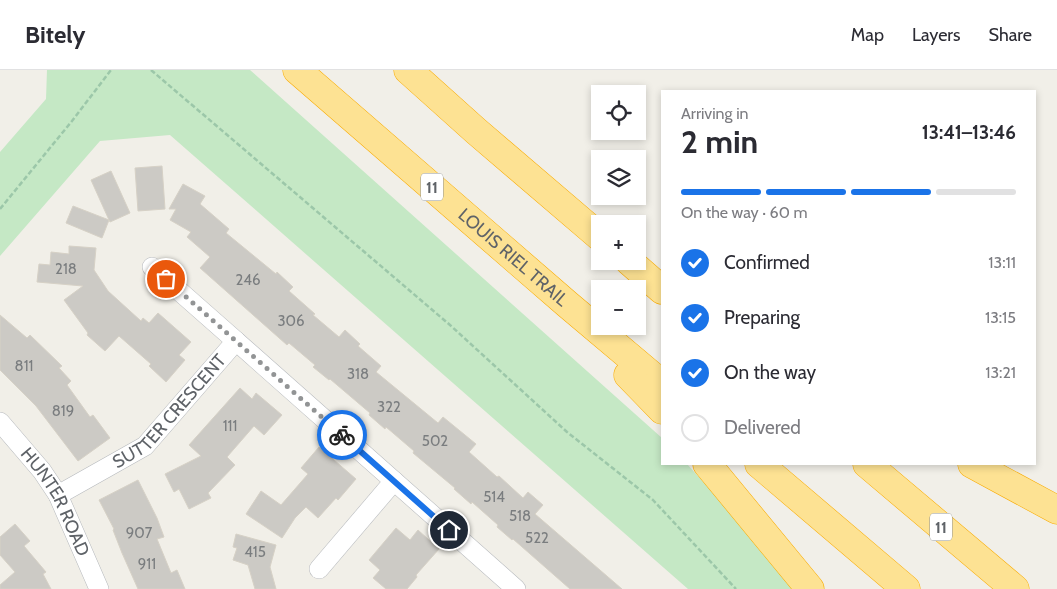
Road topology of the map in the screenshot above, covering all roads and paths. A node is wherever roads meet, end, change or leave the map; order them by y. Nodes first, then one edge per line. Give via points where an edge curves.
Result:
1 (111, 70) edge
2 (151, 70) edge
3 (298, 70) edge
4 (408, 70) edge
5 (476, 131) junction
6 (0, 208) edge
7 (591, 216) edge
8 (591, 229) edge
9 (646, 256) edge
10 (152, 267) dead end
11 (661, 267) edge
12 (639, 270) edge
13 (661, 289) edge
14 (567, 304) junction
15 (236, 341) junction
16 (661, 383) edge
17 (661, 409) edge
18 (0, 422) edge
19 (708, 465) edge
20 (760, 465) edge
21 (868, 465) edge
22 (974, 465) edge
23 (394, 481) junction
24 (58, 495) junction
25 (1057, 510) edge
26 (319, 569) dead end
27 (99, 589) edge
28 (516, 589) edge
29 (736, 589) edge
30 (810, 589) edge
31 (906, 589) edge
32 (1015, 589) edge

1 - 6 path
2 - 29 path via 450,325 567,432 653,500
3 - 14 highway, LOUIS RIEL TRAIL / 11
4 - 5 highway
5 - 7 highway
5 - 8 highway
9 - 11 highway
10 - 15 street
12 - 13 highway
14 - 16 highway, LOUIS RIEL TRAIL / 11
14 - 17 highway via 584,330
15 - 23 street, SUTTER CRESCENT
15 - 24 street, SUTTER CRESCENT via 145,446
18 - 24 street, HUNTER ROAD
19 - 30 highway
20 - 31 highway
21 - 32 highway, 11
22 - 25 highway
23 - 26 street
23 - 28 street, SUTTER CRESCENT
24 - 27 street, HUNTER ROAD

